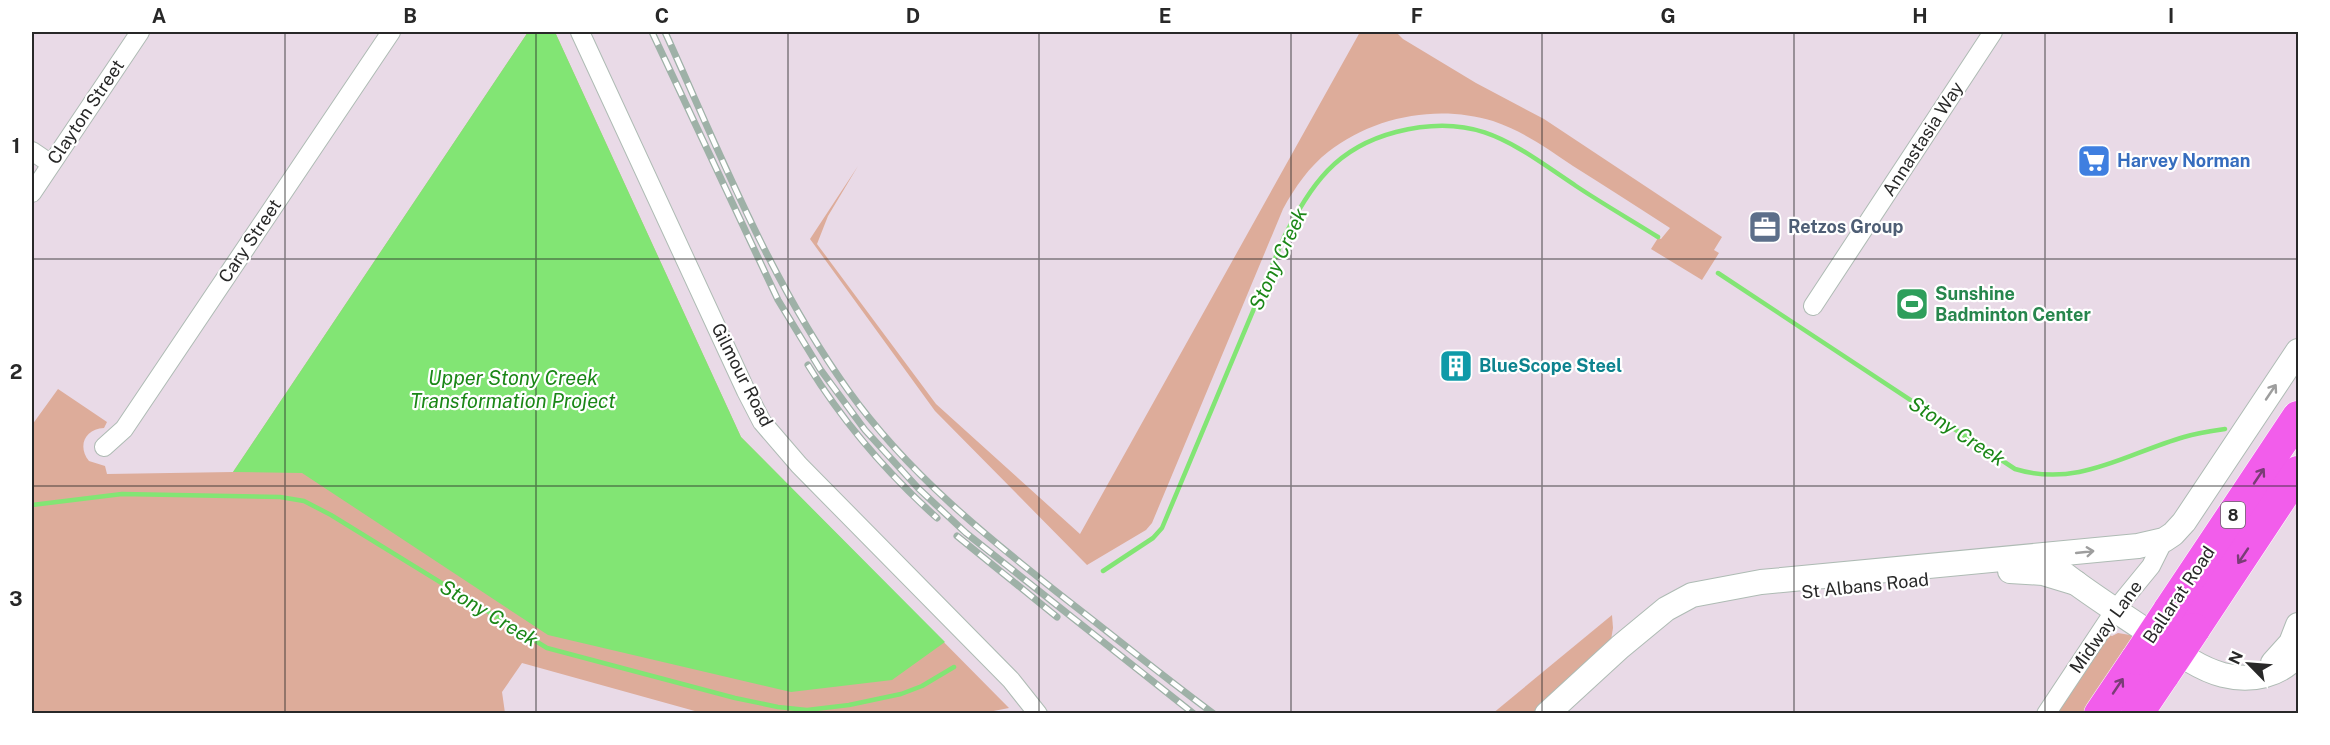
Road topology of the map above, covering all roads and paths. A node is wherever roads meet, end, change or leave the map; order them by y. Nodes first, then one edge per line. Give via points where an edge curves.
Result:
1 (140, 32) edge
2 (391, 32) edge
3 (580, 32) edge
4 (1993, 32) edge
5 (32, 151) edge
6 (51, 164) junction
7 (32, 194) edge
8 (1814, 306) dead end
9 (2298, 351) edge
10 (2298, 417) edge
11 (104, 447) dead end
12 (2298, 472) edge
13 (2164, 540) junction
14 (2027, 557) junction
15 (1918, 574) junction
16 (2076, 583) junction
17 (2115, 610) junction
18 (2298, 625) edge
19 (2298, 654) edge
20 (2244, 677) junction
21 (1038, 714) edge
22 (1547, 714) edge
23 (2046, 714) edge
24 (2100, 714) edge
25 (2137, 714) edge

1 - 6 street, Clayton Street
2 - 11 street, Cary Street via 124,429
3 - 21 street, Gilmour Road via 762,422 799,465 1011,680
4 - 8 street, Annastasia Way
5 - 6 street
6 - 7 street, Clayton Street
13 -> 9 main road via 2184,522
24 -> 10 highway, Ballarat Road / 8, bridge
12 -> 25 highway, Ballarat Road / 8, bridge
14 -> 13 main road, St Albans Road
13 - 17 street, Midway Lane via 2151,566
14 - 15 main road, St Albans Road
14 - 16 main road, St Albans Road via 2046,563
15 - 16 main road, St Albans Road via 2022,571
15 - 22 main road, St Albans Road via 1692,594 1676,602 1620,647
16 - 17 main road, St Albans Road
17 - 20 main road, St Albans Road via 2212,671
17 - 23 street, Midway Lane
18 - 20 main road via 2291,643 2278,659
19 - 20 main road, St Albans Road via 2276,672

